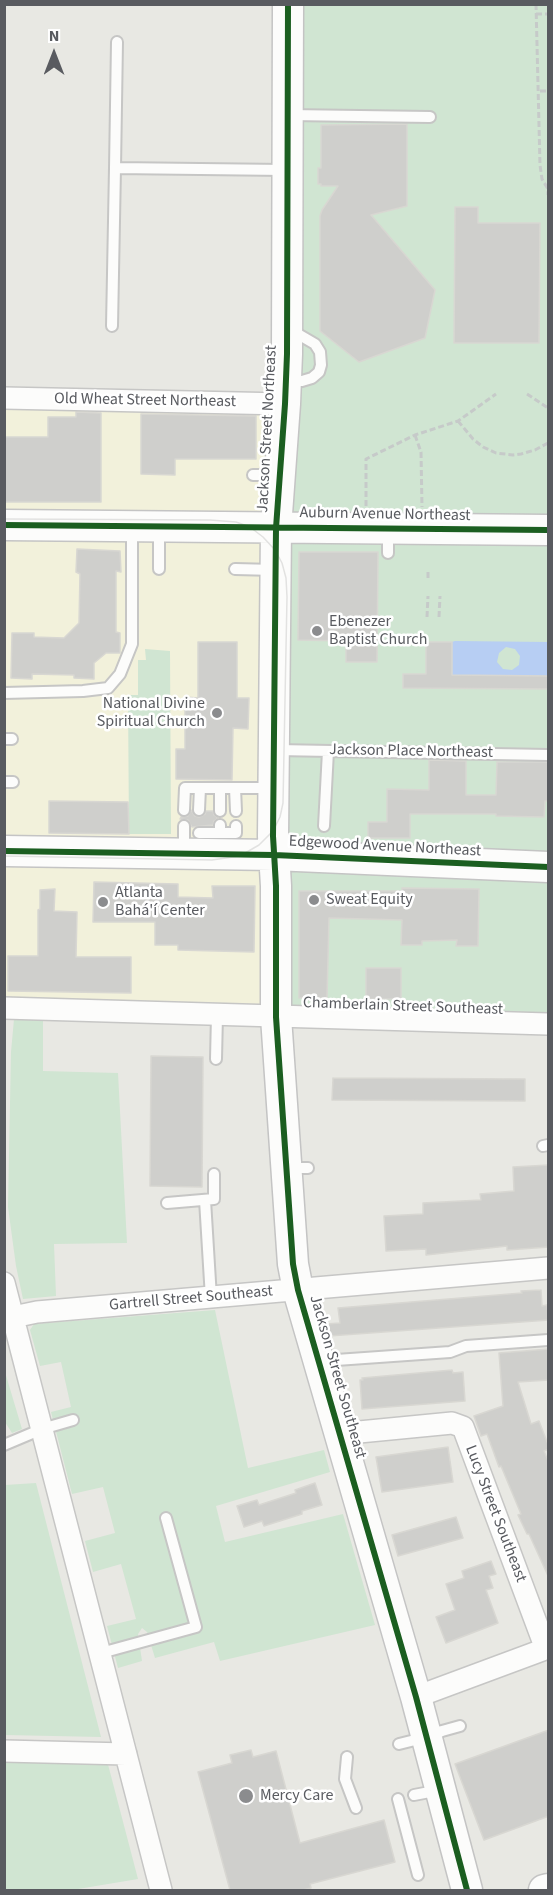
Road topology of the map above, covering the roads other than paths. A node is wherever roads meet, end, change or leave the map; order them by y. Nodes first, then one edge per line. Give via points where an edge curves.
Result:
1 (288, 4) edge
2 (117, 42) dead end
3 (289, 115) junction
4 (430, 117) dead end
5 (115, 168) junction
6 (288, 171) junction
7 (112, 326) dead end
8 (286, 392) junction
9 (4, 398) edge
10 (4, 525) edge
11 (146, 526) junction
12 (276, 528) junction
13 (549, 530) edge
14 (159, 569) dead end
15 (235, 570) dead end
16 (275, 570) junction
17 (4, 693) edge
18 (274, 750) junction
19 (328, 751) junction
20 (549, 755) edge
21 (200, 788) junction
22 (220, 788) junction
23 (235, 788) junction
24 (273, 788) junction
25 (184, 810) dead end
26 (200, 810) dead end
27 (220, 811) dead end
28 (236, 811) dead end
29 (236, 826) dead end
30 (324, 826) dead end
31 (190, 834) junction
32 (4, 850) edge
33 (274, 855) junction
34 (549, 867) edge
35 (4, 1008) edge
36 (217, 1015) junction
37 (276, 1017) junction
38 (549, 1024) edge
39 (216, 1059) dead end
40 (214, 1174) dead end
41 (205, 1200) junction
42 (167, 1203) dead end
43 (549, 1268) edge
44 (4, 1283) edge
45 (298, 1290) junction
46 (211, 1298) junction
47 (13, 1317) junction
48 (549, 1340) edge
49 (319, 1362) junction
50 (73, 1420) dead end
51 (42, 1430) junction
52 (340, 1436) junction
53 (4, 1445) edge
54 (166, 1518) dead end
55 (547, 1648) edge
56 (100, 1653) junction
57 (416, 1697) junction
58 (460, 1726) dead end
59 (413, 1741) junction
60 (4, 1751) edge
61 (126, 1754) junction
62 (347, 1757) dead end
63 (398, 1799) dead end
64 (356, 1808) dead end
65 (418, 1875) dead end
66 (549, 1889) edge
67 (161, 1890) edge
68 (467, 1890) edge
69 (544, 1890) edge

1 - 3 street, Jackson Street Northeast
2 - 5 lane
3 - 4 lane
3 - 6 street, Jackson Street Northeast
5 - 6 lane
5 - 7 lane
6 - 8 street, Jackson Street Northeast
8 - 9 street, Old Wheat Street Northeast
8 - 12 street, Jackson Street Northeast via 267,475
10 - 11 street, Auburn Avenue Northeast
11 - 12 street, Auburn Avenue Northeast
11 - 14 lane
11 - 17 lane via 132,644 120,674 108,688
12 - 13 street, Auburn Avenue Northeast via 381,537 422,529
12 - 16 street, Jackson Street Northeast
15 - 16 lane
16 - 18 street, Jackson Street Northeast
18 - 19 lane, Jackson Place Northeast
18 - 24 street, Jackson Street Northeast
19 - 20 lane, Jackson Place Northeast
19 - 30 lane
21 - 22 lane
21 - 25 lane via 185,788
21 - 26 lane
22 - 23 lane
22 - 27 lane
23 - 24 lane
23 - 28 lane
24 - 33 street, Jackson Street Northeast
29 - 31 lane via 236,833 220,829
31 - 32 street, Edgewood Avenue Northeast
31 - 33 street, Edgewood Avenue Northeast
33 - 34 street, Edgewood Avenue Northeast
33 - 37 street, Jackson Street Southeast
35 - 36 street, Chamberlain Street Southeast
36 - 37 street, Chamberlain Street Southeast
36 - 39 lane
37 - 38 street, Chamberlain Street Southeast
37 - 45 street, Jackson Street Southeast via 297,1168 293,1264
40 - 41 lane via 214,1199
41 - 42 lane
41 - 46 lane
43 - 45 street, Gartrell Street Southeast
44 - 47 street
45 - 46 street, Gartrell Street Southeast
45 - 49 street, Jackson Street Southeast
46 - 47 street, Gartrell Street Southeast
47 - 51 street
48 - 49 lane
49 - 52 street, Jackson Street Southeast
50 - 51 lane
51 - 53 lane
51 - 56 street
52 - 55 street, Lucy Street Southeast via 452,1423 463,1427
52 - 57 street, Jackson Street Southeast
54 - 56 lane via 196,1626
55 - 57 street
56 - 61 street
57 - 59 street, Jackson Street Southeast
58 - 59 lane
59 - 68 street, Jackson Street Southeast via 427,1793
60 - 61 street
61 - 67 street
62 - 64 lane via 345,1779
63 - 65 lane
66 - 69 street

